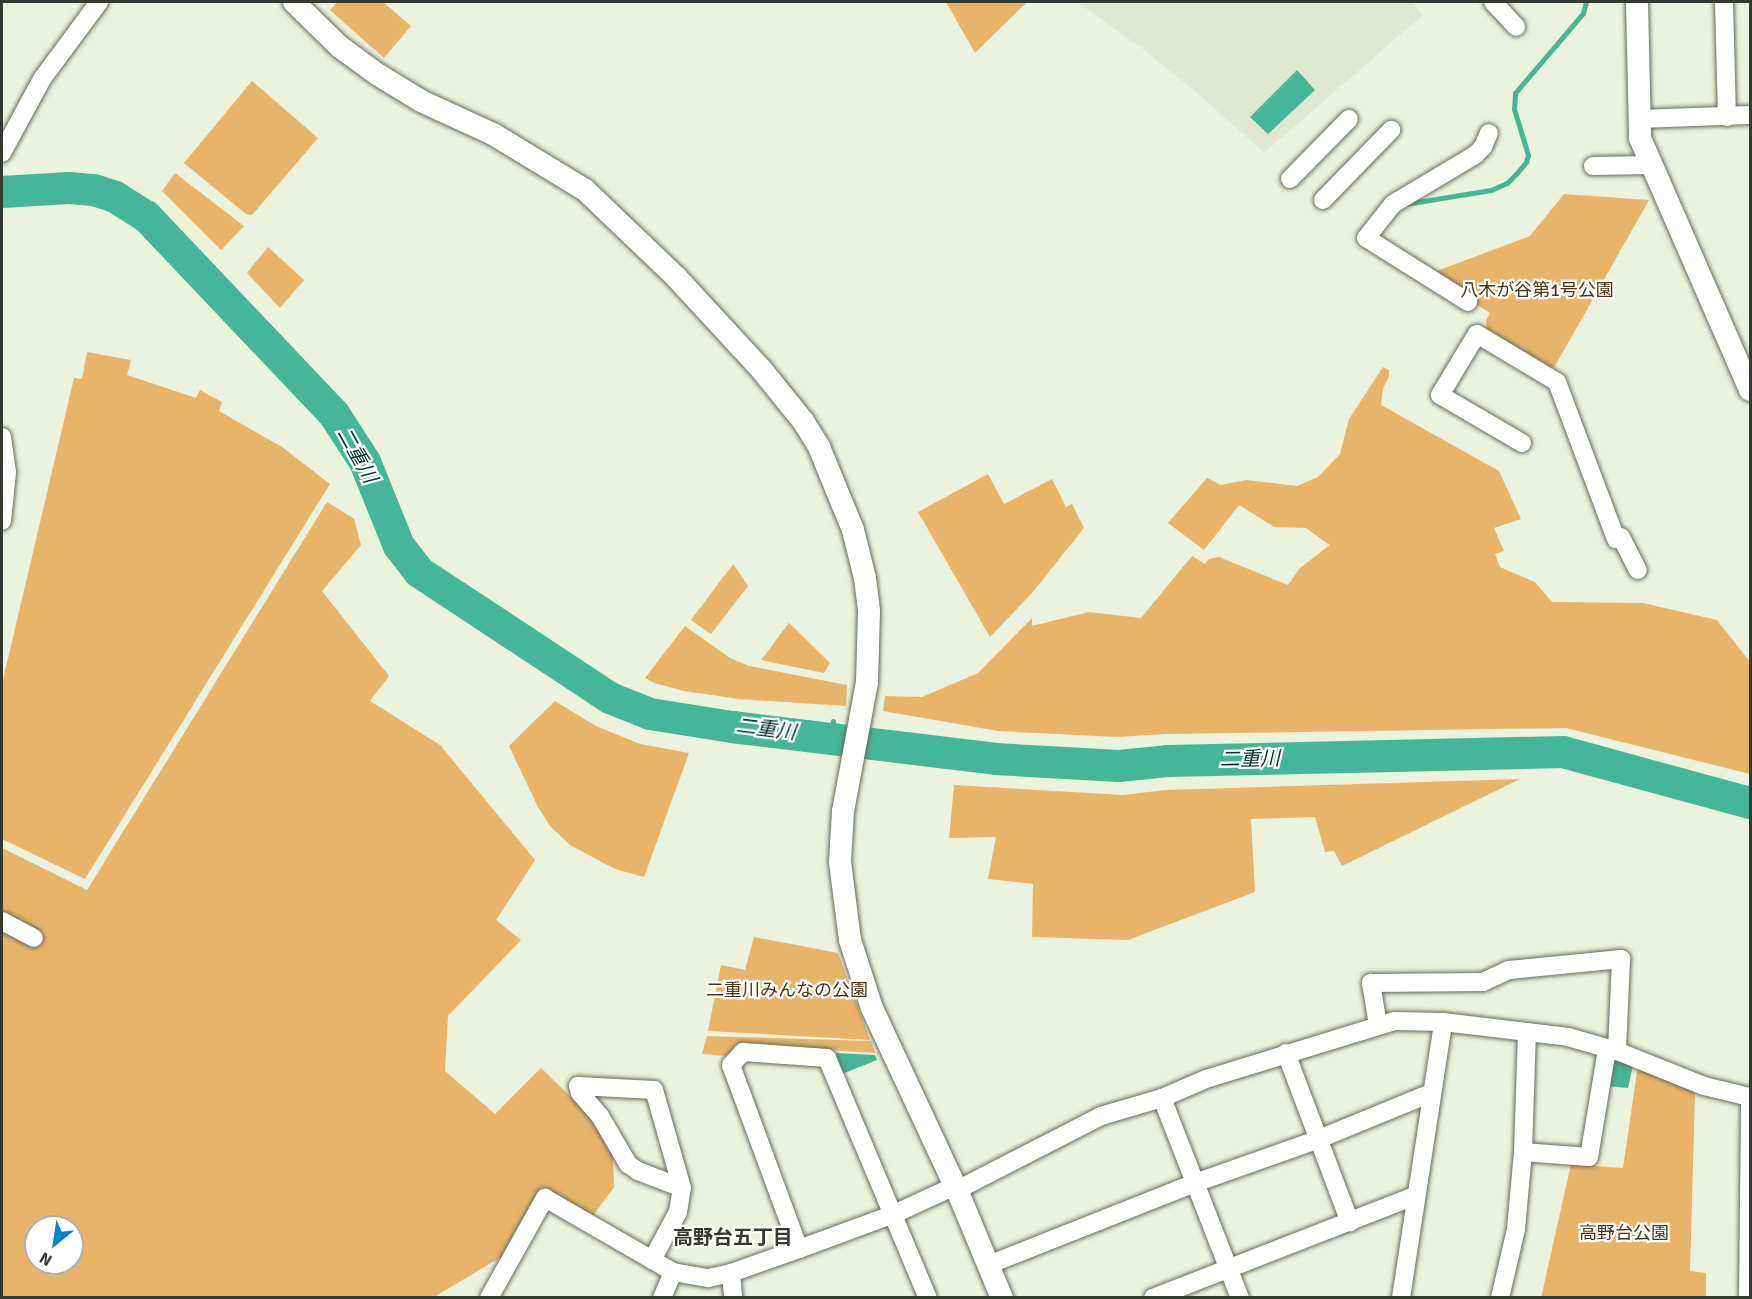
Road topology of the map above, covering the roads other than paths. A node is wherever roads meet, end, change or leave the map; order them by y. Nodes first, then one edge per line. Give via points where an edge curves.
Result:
1 (99, 2) edge
2 (294, 2) edge
3 (1493, 2) edge
4 (1637, 2) edge
5 (1724, 2) edge
6 (1516, 27) dead end
7 (1750, 115) edge
8 (1727, 117) junction
9 (1348, 118) dead end
10 (1639, 119) junction
11 (1391, 130) dead end
12 (1489, 133) dead end
13 (2, 150) edge
14 (1651, 165) junction
15 (1593, 166) dead end
16 (1290, 179) dead end
17 (1323, 200) dead end
18 (1468, 302) dead end
19 (1750, 390) edge
20 (2, 436) edge
21 (1522, 443) dead end
22 (2, 521) edge
23 (1638, 570) dead end
24 (2, 921) edge
25 (34, 938) dead end
26 (1443, 1022) junction
27 (1378, 1025) junction
28 (1527, 1032) junction
29 (1612, 1050) junction
30 (1286, 1053) junction
31 (1431, 1093) junction
32 (1750, 1097) edge
33 (1162, 1098) junction
34 (1319, 1139) junction
35 (1523, 1152) junction
36 (1195, 1183) junction
37 (682, 1188) junction
38 (956, 1188) junction
39 (1415, 1196) junction
40 (894, 1214) junction
41 (1350, 1222) junction
42 (799, 1249) junction
43 (652, 1260) junction
44 (988, 1265) junction
45 (1228, 1269) junction
46 (673, 1272) junction
47 (731, 1273) junction
48 (489, 1298) edge
49 (662, 1298) edge
50 (733, 1298) edge
51 (928, 1298) edge
52 (1002, 1298) edge
53 (1153, 1298) edge
54 (1239, 1298) edge
55 (1401, 1298) edge
56 (1500, 1298) edge
57 (1748, 1298) edge

1 - 13 street via 42,79
2 - 38 street via 377,75 421,101 493,134 585,190 676,277 783,394 819,447 846,508 859,552 869,611 870,654 843,811 840,862 850,940 872,1008
3 - 6 street
4 - 10 street
5 - 8 street
7 - 8 street
8 - 10 street
9 - 16 street
10 - 14 street
11 - 17 street
12 - 18 street via 1475,155 1393,204 1366,238
14 - 15 street
14 - 19 street
20 - 22 street via 7,472
21 - 23 street via 1440,395 1477,334 1557,382 1619,538
24 - 25 street
26 - 27 street via 1418,1019
26 - 28 street
26 - 31 street
27 - 29 street via 1371,983 1483,982 1509,970 1622,959
27 - 30 street
28 - 29 street via 1568,1037
28 - 35 street
29 - 32 street via 1704,1086
29 - 35 street via 1589,1157
30 - 33 street via 1206,1078
30 - 34 street
31 - 34 street
31 - 39 street
32 - 57 street
33 - 36 street
33 - 38 street via 1101,1116
34 - 36 street
34 - 41 street
35 - 56 street via 1516,1229
36 - 44 street
36 - 45 street
37 - 37 street via 654,1090 578,1086 628,1164
37 - 43 street via 678,1212
38 - 40 street
38 - 44 street
39 - 41 street
39 - 55 street
40 - 42 street
40 - 42 street via 827,1058 743,1052 731,1065
40 - 51 street
41 - 45 street
42 - 47 street
43 - 46 street
43 - 48 street via 544,1198
44 - 52 street
45 - 53 street
45 - 54 street
46 - 47 street via 708,1278
46 - 49 street
47 - 50 street

